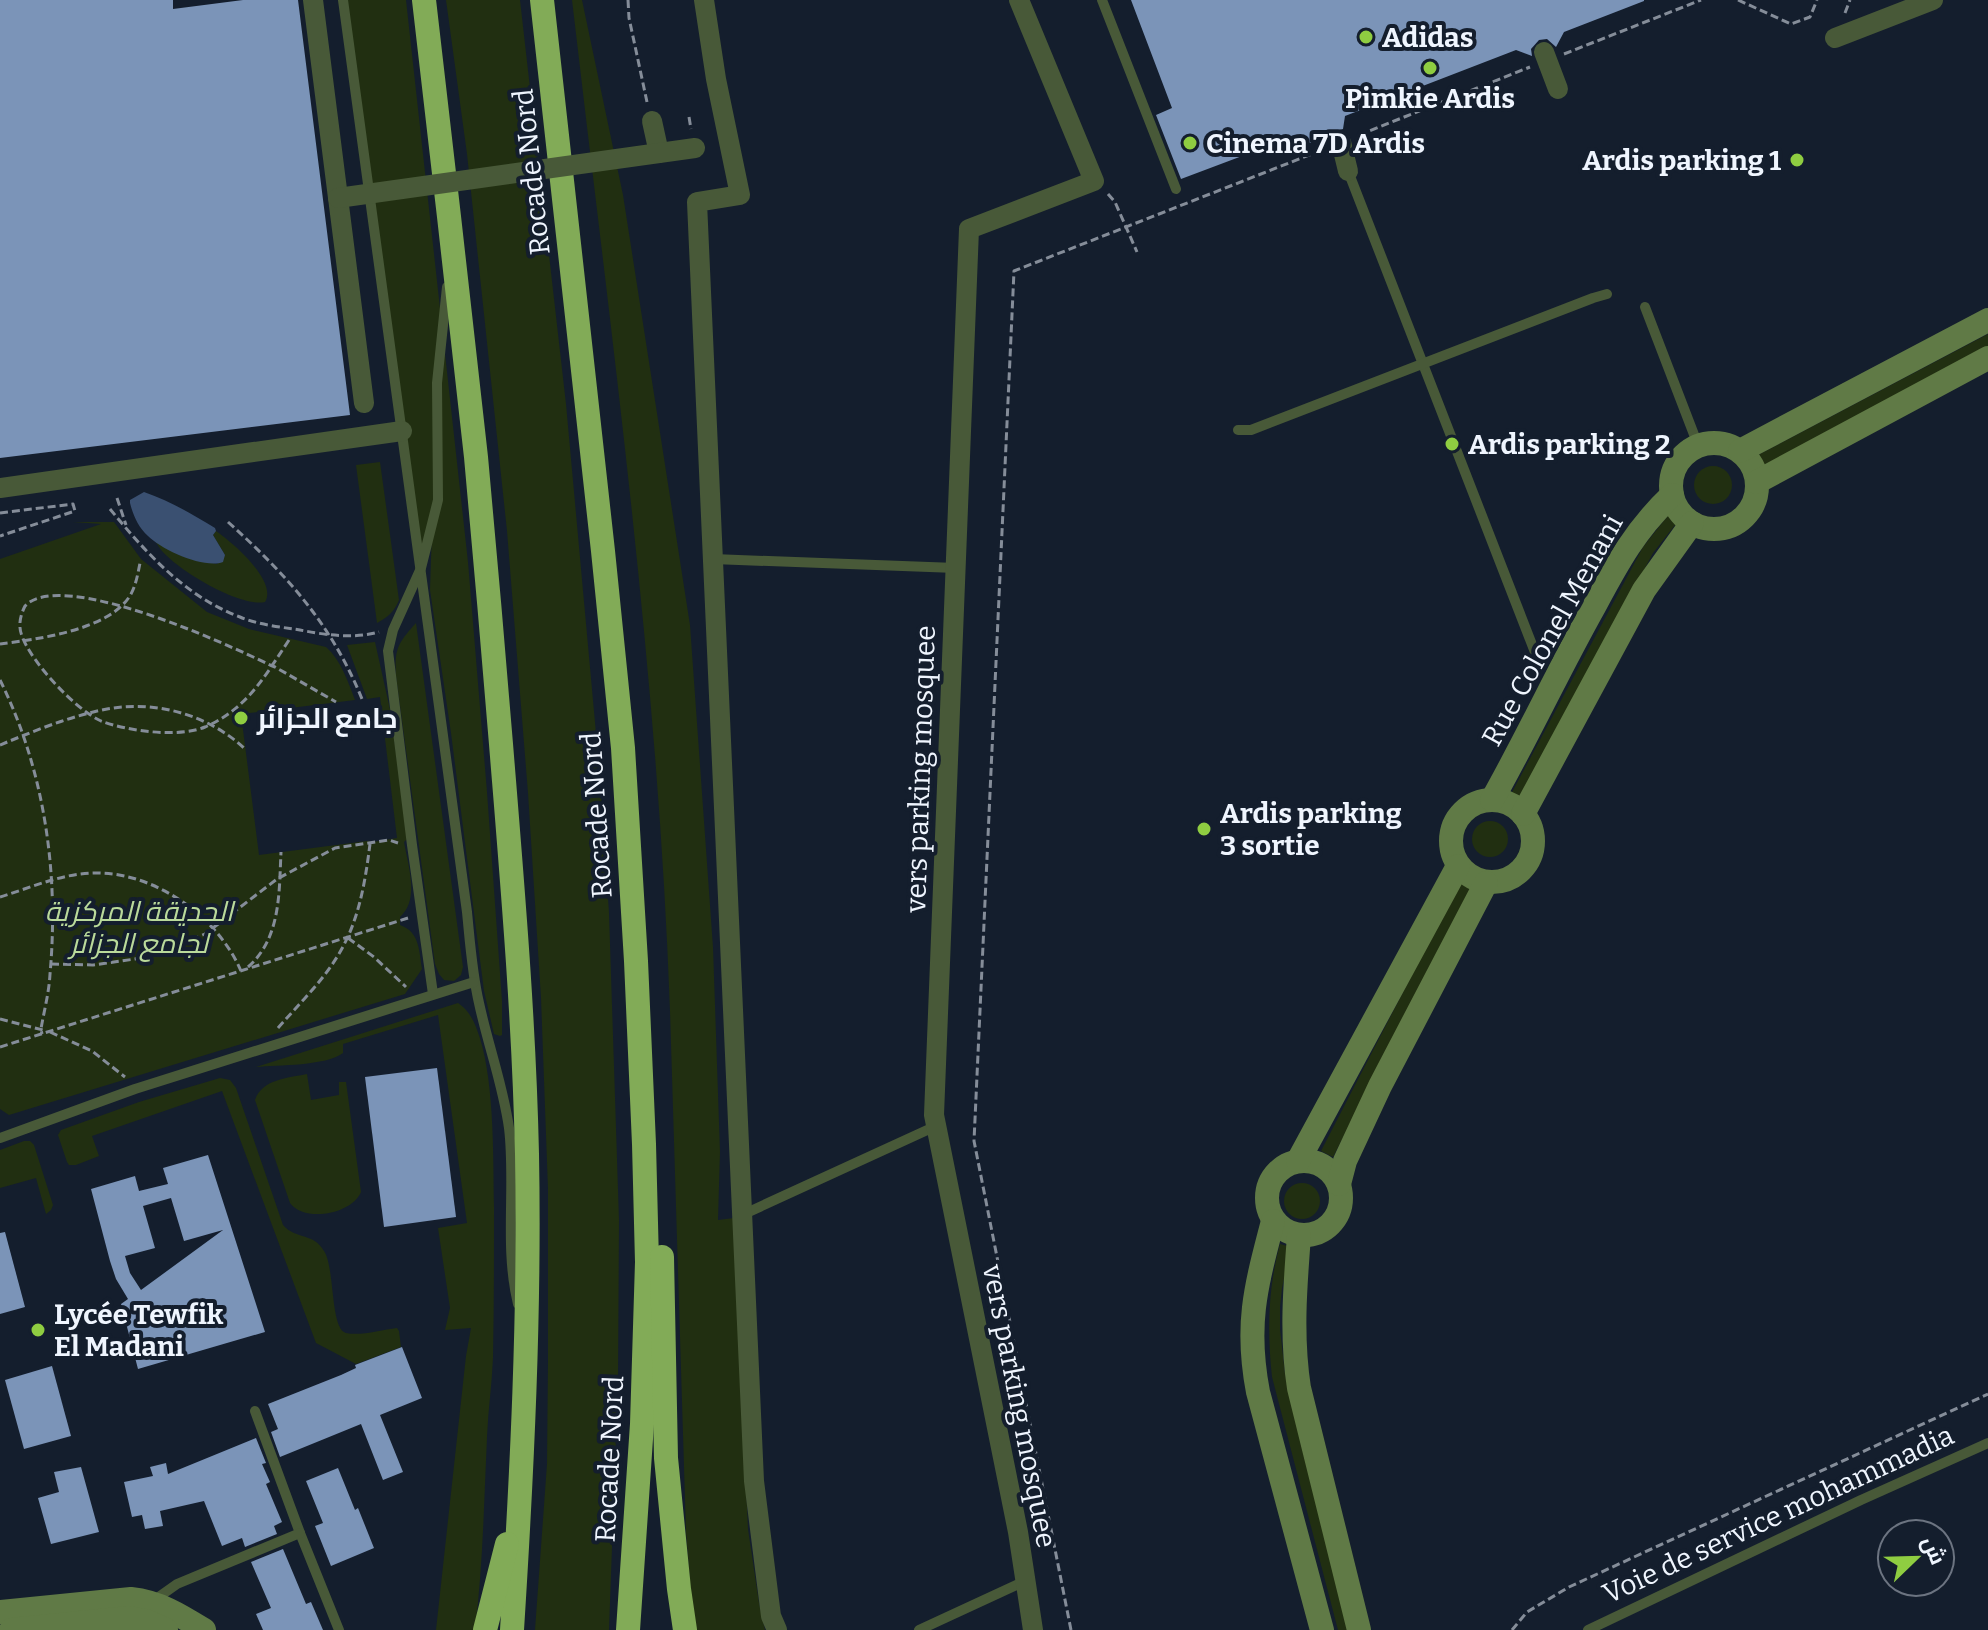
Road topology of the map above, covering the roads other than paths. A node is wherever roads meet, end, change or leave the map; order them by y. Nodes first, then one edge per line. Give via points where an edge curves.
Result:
1 (313, 0) edge
2 (343, 0) edge
3 (424, 0) edge
4 (704, 0) edge
5 (1019, 0) edge
6 (1102, 0) edge
7 (1933, 0) edge
8 (543, 5) edge
9 (1835, 38) dead end
10 (1546, 56) road end
11 (1558, 89) dead end
12 (652, 121) road end
13 (1341, 142) road end
14 (695, 148) dead end
15 (659, 153) junction
16 (1348, 171) joint
17 (1176, 189) dead end
18 (338, 198) junction
19 (451, 234) junction
20 (1607, 294) dead end
21 (1645, 307) dead end
22 (1988, 320) edge
23 (1988, 358) edge
24 (1423, 364) junction
25 (364, 403) dead end
26 (1238, 430) dead end
27 (402, 431) junction
28 (1698, 445) junction
29 (1740, 451) junction
30 (1757, 482) junction
31 (0, 488) edge
32 (1672, 495) junction
33 (1692, 523) junction
34 (713, 559) junction
35 (421, 568) junction
36 (956, 568) junction
37 (398, 622) junction
38 (385, 630) road end
39 (1538, 660) dead end
40 (623, 748) junction
41 (1492, 800) junction
42 (1523, 814) junction
43 (1458, 866) junction
44 (1486, 883) junction
45 (474, 982) junction
46 (433, 994) junction
47 (936, 1126) junction
48 (1, 1135) edge
49 (1298, 1161) junction
50 (1339, 1184) junction
51 (742, 1215) junction
52 (1273, 1221) junction
53 (1299, 1236) junction
54 (526, 1330) junction
55 (255, 1411) dead end
56 (1988, 1443) edge
57 (520, 1504) junction
58 (669, 1504) junction
59 (300, 1533) junction
60 (1025, 1581) junction
61 (151, 1602) junction
62 (0, 1612) edge
63 (11, 1630) edge
64 (166, 1630) edge
65 (204, 1630) edge
66 (339, 1630) edge
67 (485, 1630) edge
68 (512, 1630) edge
69 (628, 1630) edge
70 (672, 1630) edge
71 (685, 1630) edge
72 (777, 1630) edge
73 (919, 1630) edge
74 (1033, 1630) edge
75 (1322, 1630) edge
76 (1359, 1630) edge
77 (1588, 1630) edge

1 - 18 street
2 - 27 lane
3 - 19 highway
4 - 34 street via 740,195 697,202
5 - 36 street, vers parking mosquee via 1094,181 969,229
6 - 17 lane
7 - 9 street
8 - 40 highway, Rocade Nord
10 - 11 street
12 - 15 street
13 - 16 street
14 - 15 street, bridge
15 - 18 street, bridge
16 - 24 lane
18 - 25 street
19 - 35 lane via 437,383 438,500
19 - 54 highway via 512,871 527,1154
20 - 24 lane
21 - 28 lane
22 - 29 street
23 - 30 street
24 - 26 lane via 1251,430
24 - 39 lane
27 - 31 street
27 - 35 lane
28 - 29 street via 1727,444
28 - 32 street via 1673,471
29 - 30 street
30 - 33 street via 1751,508 1731,525 1718,529
32 - 33 street
32 - 41 street, Rue Colonel Menani via 1618,563
33 - 42 street via 1644,590
34 - 36 lane
34 - 51 street
35 - 37 lane
35 - 45 lane
36 - 47 street, vers parking mosquee
37 - 38 lane
37 - 46 lane via 388,651
40 - 58 highway via 638,823 651,983
40 - 69 highway, Rocade Nord via 647,1262
41 - 42 street
41 - 43 street via 1468,808 1456,820 1451,835
42 - 44 street via 1534,843 1531,858 1515,877
43 - 44 street
43 - 49 street
44 - 50 street via 1380,1086
45 - 46 lane
45 - 54 lane via 507,1112 511,1252
46 - 48 lane
47 - 51 lane
47 - 60 street, vers parking mosquee
49 - 50 street via 1324,1166
49 - 52 street via 1270,1181 1266,1195
50 - 53 street via 1335,1219 1326,1229
51 - 72 street via 754,1481
52 - 53 street
52 - 75 street via 1254,1301 1253,1363
53 - 76 street via 1294,1358
54 - 57 highway
55 - 59 lane
56 - 77 lane, Voie de service mohammadia
57 - 67 highway
57 - 68 highway
58 - 70 highway
58 - 71 highway
59 - 61 lane via 177,1584
59 - 66 lane
60 - 73 lane
60 - 74 street, vers parking mosquee
61 - 62 street via 131,1599
61 - 65 street
63 - 64 street via 129,1618

